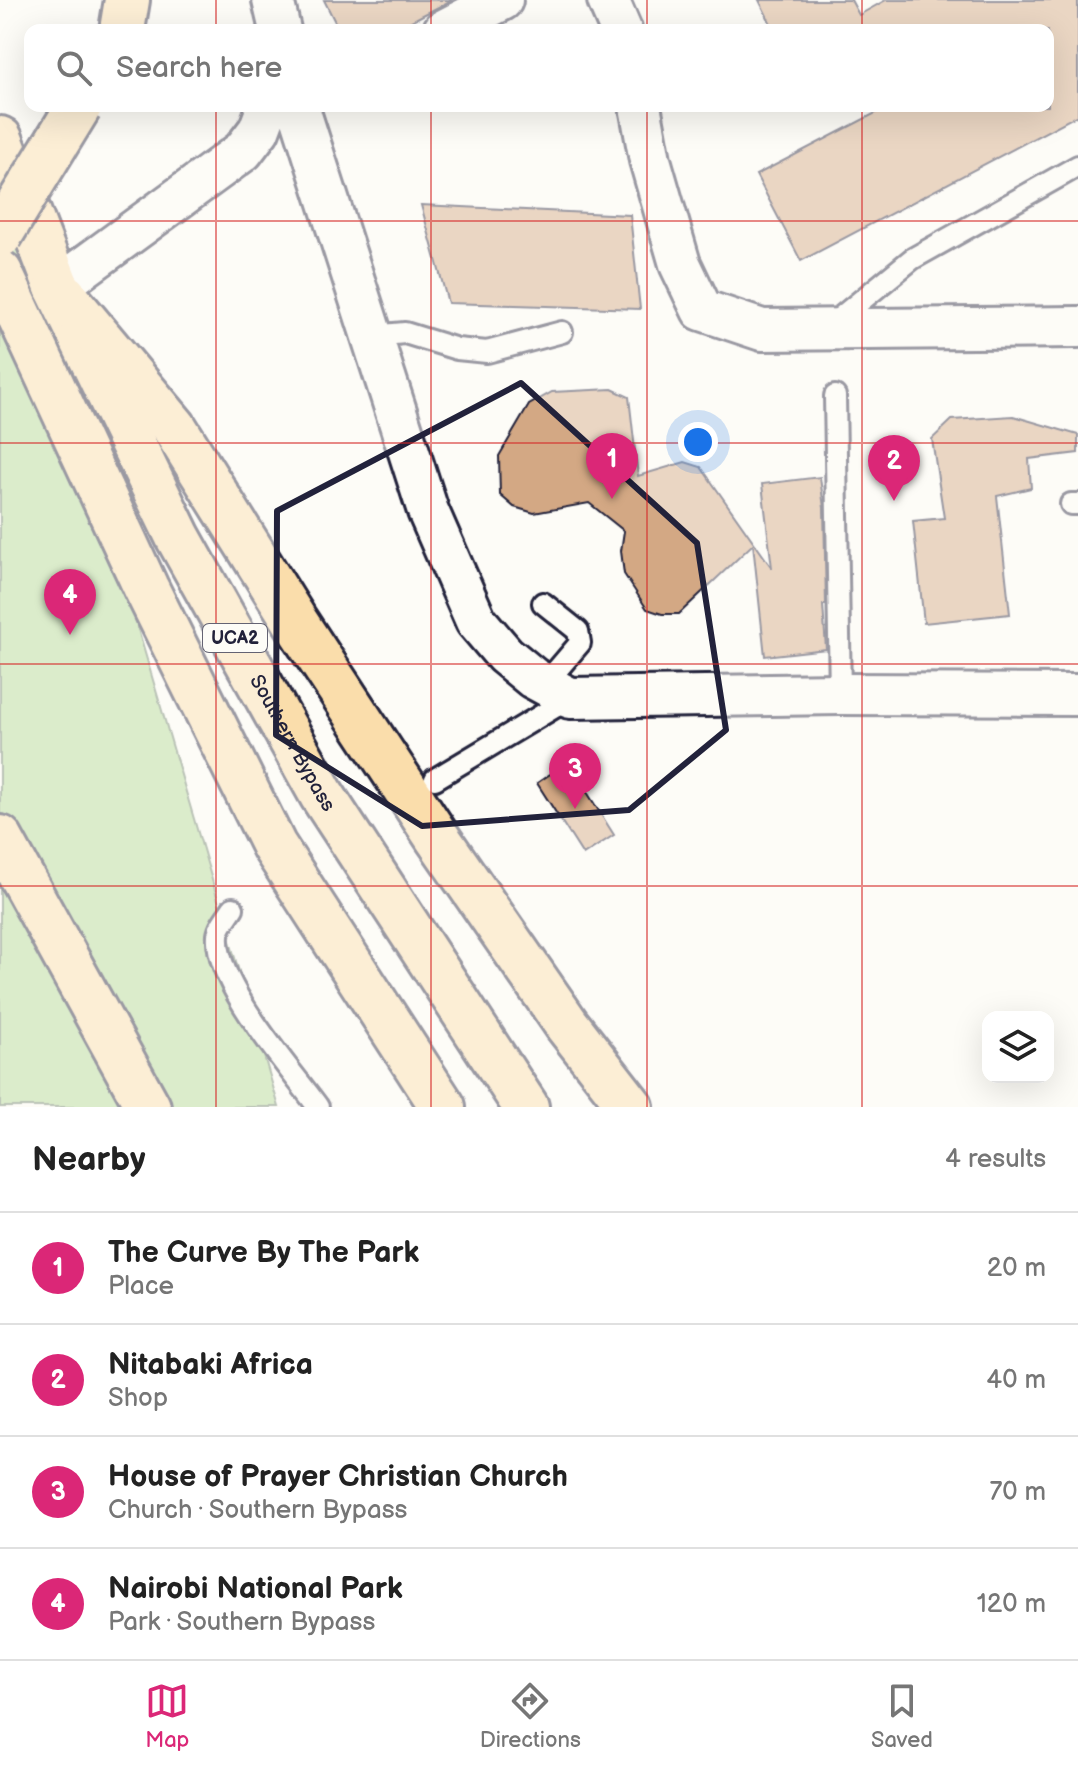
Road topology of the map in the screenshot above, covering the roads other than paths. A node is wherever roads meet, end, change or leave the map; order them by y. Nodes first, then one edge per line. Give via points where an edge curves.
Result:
1 (127, 0) edge
2 (273, 0) edge
3 (502, 0) edge
4 (608, 0) edge
5 (123, 24) edge
6 (279, 24) edge
7 (456, 24) edge
8 (618, 24) edge
9 (75, 112) edge
10 (288, 112) edge
11 (296, 112) edge
12 (641, 112) edge
13 (0, 139) edge
14 (1078, 166) edge
15 (0, 235) edge
16 (0, 273) edge
17 (57, 287) junction
18 (1078, 327) edge
19 (823, 331) junction
20 (562, 332) dead end
21 (372, 336) junction
22 (835, 396) dead end
23 (543, 603) dead end
24 (558, 691) junction
25 (840, 694) junction
26 (1078, 695) edge
27 (435, 779) dead end
28 (0, 838) edge
29 (233, 908) dead end
30 (148, 1107) edge
31 (318, 1107) edge
32 (443, 1107) edge
33 (526, 1107) edge
34 (631, 1107) edge

1 - 5 main road
2 - 6 street
3 - 7 street
4 - 8 street
9 - 15 main road, bridge
10 - 17 street
11 - 21 street
12 - 19 street via 680,264 702,310 762,330
13 - 17 main road, Southern Bypass / UCA2
14 - 19 lane via 912,259
16 - 32 main road, UCA2 via 146,588 274,846
17 - 33 main road, Southern Bypass / UCA2 via 178,537 322,795
17 - 34 main road via 174,427 437,837 567,1025
18 - 19 street
20 - 21 lane via 487,352 405,333
21 - 24 street via 428,511 476,621 505,655
22 - 25 lane
23 - 24 lane via 578,631 580,643
24 - 25 street
24 - 27 lane
25 - 26 street
28 - 30 main road
29 - 31 lane via 218,931 218,954 234,992

